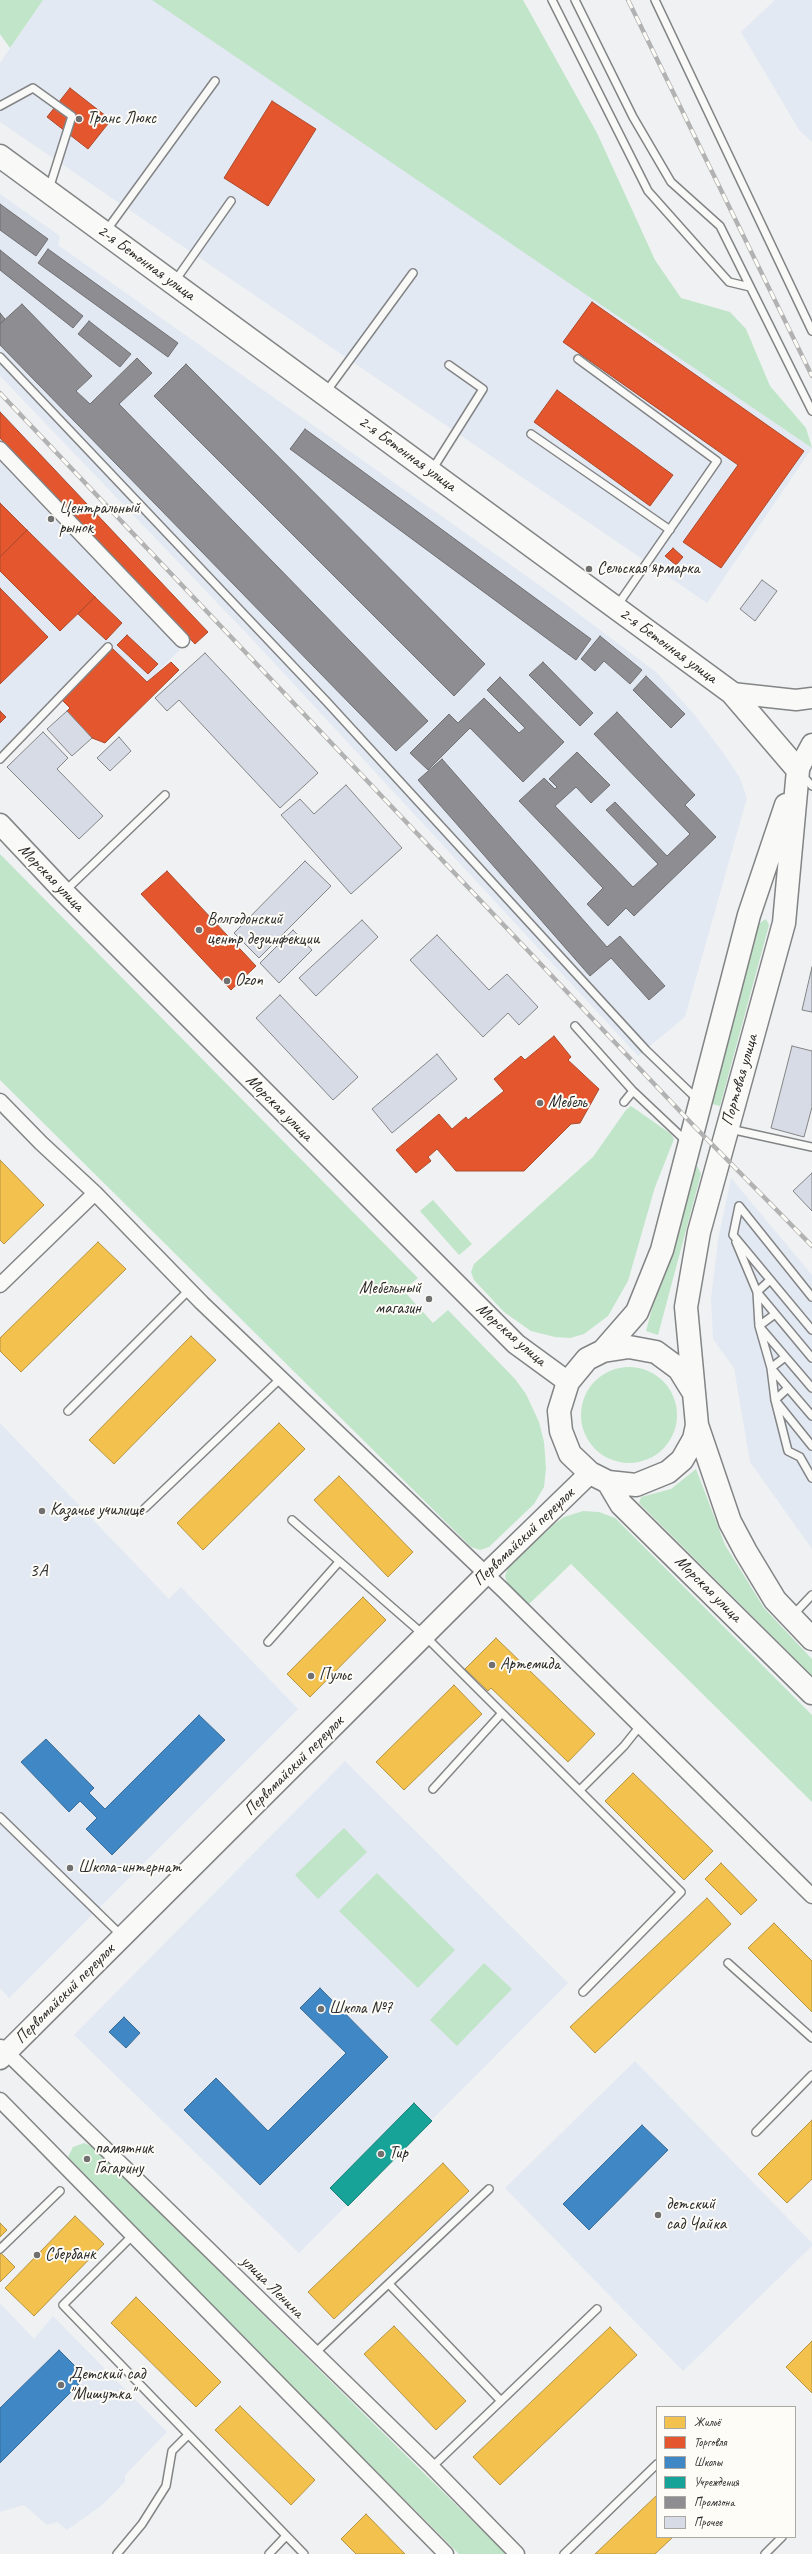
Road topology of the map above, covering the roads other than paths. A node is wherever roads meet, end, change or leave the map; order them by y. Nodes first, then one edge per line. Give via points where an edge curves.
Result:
1 (552, 0) edge
2 (575, 0) edge
3 (655, 0) edge
4 (215, 81) dead end
5 (0, 106) edge
6 (0, 156) edge
7 (48, 191) junction
8 (231, 201) dead end
9 (105, 232) junction
10 (413, 273) dead end
11 (174, 283) junction
12 (750, 287) junction
13 (812, 331) edge
14 (0, 357) edge
15 (578, 359) dead end
16 (449, 365) dead end
17 (325, 394) junction
18 (812, 412) edge
19 (531, 434) dead end
20 (0, 449) edge
21 (430, 471) junction
22 (670, 530) junction
23 (616, 608) junction
24 (182, 640) dead end
25 (108, 647) dead end
26 (732, 693) junction
27 (812, 698) edge
28 (812, 744) edge
29 (0, 760) edge
30 (798, 770) junction
31 (812, 786) edge
32 (165, 795) dead end
33 (0, 824) edge
34 (64, 892) junction
35 (750, 915) junction
36 (784, 923) junction
37 (575, 1026) dead end
38 (633, 1091) junction
39 (0, 1101) edge
40 (624, 1102) dead end
41 (702, 1102) junction
42 (726, 1128) junction
43 (690, 1145) junction
44 (812, 1147) edge
45 (95, 1193) junction
46 (733, 1235) junction
47 (770, 1280) junction
48 (0, 1285) edge
49 (189, 1290) junction
50 (756, 1292) junction
51 (812, 1297) edge
52 (775, 1314) junction
53 (759, 1326) junction
54 (812, 1330) edge
55 (603, 1351) junction
56 (786, 1357) junction
57 (812, 1358) edge
58 (771, 1368) junction
59 (280, 1379) junction
60 (568, 1382) junction
61 (788, 1388) junction
62 (812, 1388) edge
63 (692, 1390) junction
64 (774, 1400) junction
65 (68, 1411) dead end
66 (812, 1416) edge
67 (697, 1425) junction
68 (812, 1446) edge
69 (599, 1478) junction
70 (812, 1478) edge
71 (145, 1508) dead end
72 (292, 1520) dead end
73 (339, 1562) junction
74 (486, 1574) junction
75 (812, 1595) edge
76 (791, 1617) junction
77 (425, 1636) junction
78 (812, 1639) edge
79 (268, 1642) dead end
80 (812, 1693) edge
81 (502, 1713) junction
82 (640, 1726) junction
83 (433, 1789) dead end
84 (580, 1790) junction
85 (0, 1817) edge
86 (812, 1896) edge
87 (123, 1936) junction
88 (728, 1963) dead end
89 (582, 1992) dead end
90 (812, 2038) edge
91 (2, 2053) edge
92 (812, 2075) edge
93 (0, 2100) edge
94 (756, 2132) dead end
95 (489, 2189) dead end
96 (60, 2191) dead end
97 (133, 2236) junction
98 (0, 2249) edge
99 (389, 2284) junction
100 (597, 2309) dead end
101 (314, 2354) junction
102 (501, 2401) junction
103 (188, 2435) junction
104 (656, 2465) edge
105 (432, 2467) junction
106 (286, 2536) junction
107 (781, 2538) edge
108 (117, 2554) edge
109 (269, 2554) edge
110 (304, 2554) edge
111 (446, 2554) edge
112 (517, 2554) edge
113 (564, 2554) edge
114 (765, 2554) edge

1 - 12 lane via 648,191 729,282
2 - 12 lane via 633,117 671,182 720,226
3 - 13 lane
4 - 9 lane
5 - 7 lane via 32,88 72,116
6 - 7 main road, 2-я Бетонная улица
7 - 9 main road, 2-я Бетонная улица
8 - 11 lane
9 - 11 main road, 2-я Бетонная улица
10 - 17 lane
11 - 17 main road, 2-я Бетонная улица
12 - 18 lane
14 - 41 lane via 327,702 646,1050
15 - 22 lane via 717,461
16 - 21 lane via 483,389
17 - 21 main road, 2-я Бетонная улица
19 - 22 lane
20 - 24 street
21 - 23 main road, 2-я Бетонная улица
22 - 23 lane
23 - 26 main road, 2-я Бетонная улица
25 - 29 lane
26 - 27 street via 796,700
26 - 30 main road, 2-я Бетонная улица
28 - 30 street, Портовая улица
30 - 31 lane
30 - 35 main road, Портовая улица
30 - 36 main road, Портовая улица
32 - 34 lane
33 - 34 street, Морская улица
34 - 60 street, Морская улица via 516,1344
35 - 36 main road via 762,910 774,912
35 - 41 main road, Портовая улица
36 - 42 main road, Портовая улица
37 - 38 lane
38 - 40 lane
38 - 43 lane
39 - 45 street
41 - 43 main road, Портовая улица
42 - 44 lane
42 - 63 main road, Портовая улица via 699,1232 686,1307
43 - 55 main road, Портовая улица via 662,1250 637,1312
45 - 48 street
45 - 49 street
46 - 47 lane
46 - 50 lane
46 - 51 lane via 739,1206
47 - 50 lane
47 - 54 lane
49 - 59 street
49 - 65 lane
50 - 52 lane
50 - 53 lane
52 - 53 lane
52 - 57 lane
53 - 56 lane
53 - 58 lane
55 - 60 main road via 587,1359
55 - 63 main road via 629,1346 656,1352 679,1369
56 - 58 lane
56 - 62 lane
58 - 61 lane
58 - 64 lane
59 - 71 lane
59 - 74 street
60 - 69 main road via 559,1411 561,1431 570,1454
61 - 64 lane
61 - 66 lane
63 - 67 main road
64 - 68 lane
64 - 70 lane via 788,1451 800,1457
67 - 69 main road via 694,1439 682,1460 668,1472 636,1485
67 - 76 main road via 730,1522 774,1600
69 - 74 street, Первомайский переулок
69 - 80 main road, Морская улица via 621,1504
72 - 73 lane
73 - 77 lane
73 - 79 lane
74 - 77 street, Первомайский переулок
74 - 82 street
75 - 76 lane
76 - 78 main road
77 - 81 lane
77 - 87 street, Первомайский переулок
81 - 83 lane
81 - 84 lane
82 - 84 lane via 624,1746
82 - 86 street
84 - 89 lane via 681,1892
85 - 87 lane
87 - 91 street, Первомайский переулок
88 - 90 lane
91 - 101 street, улица Ленина
92 - 94 lane
93 - 97 street
95 - 99 lane
96 - 98 lane
97 - 103 lane via 63,2305
97 - 111 street
99 - 101 lane
99 - 102 lane
100 - 102 lane
101 - 105 street, улица Ленина
102 - 105 lane
103 - 106 lane
103 - 108 lane via 172,2450 166,2486 142,2524
104 - 113 lane
105 - 112 street, улица Ленина
106 - 109 lane
106 - 110 lane
107 - 114 lane

